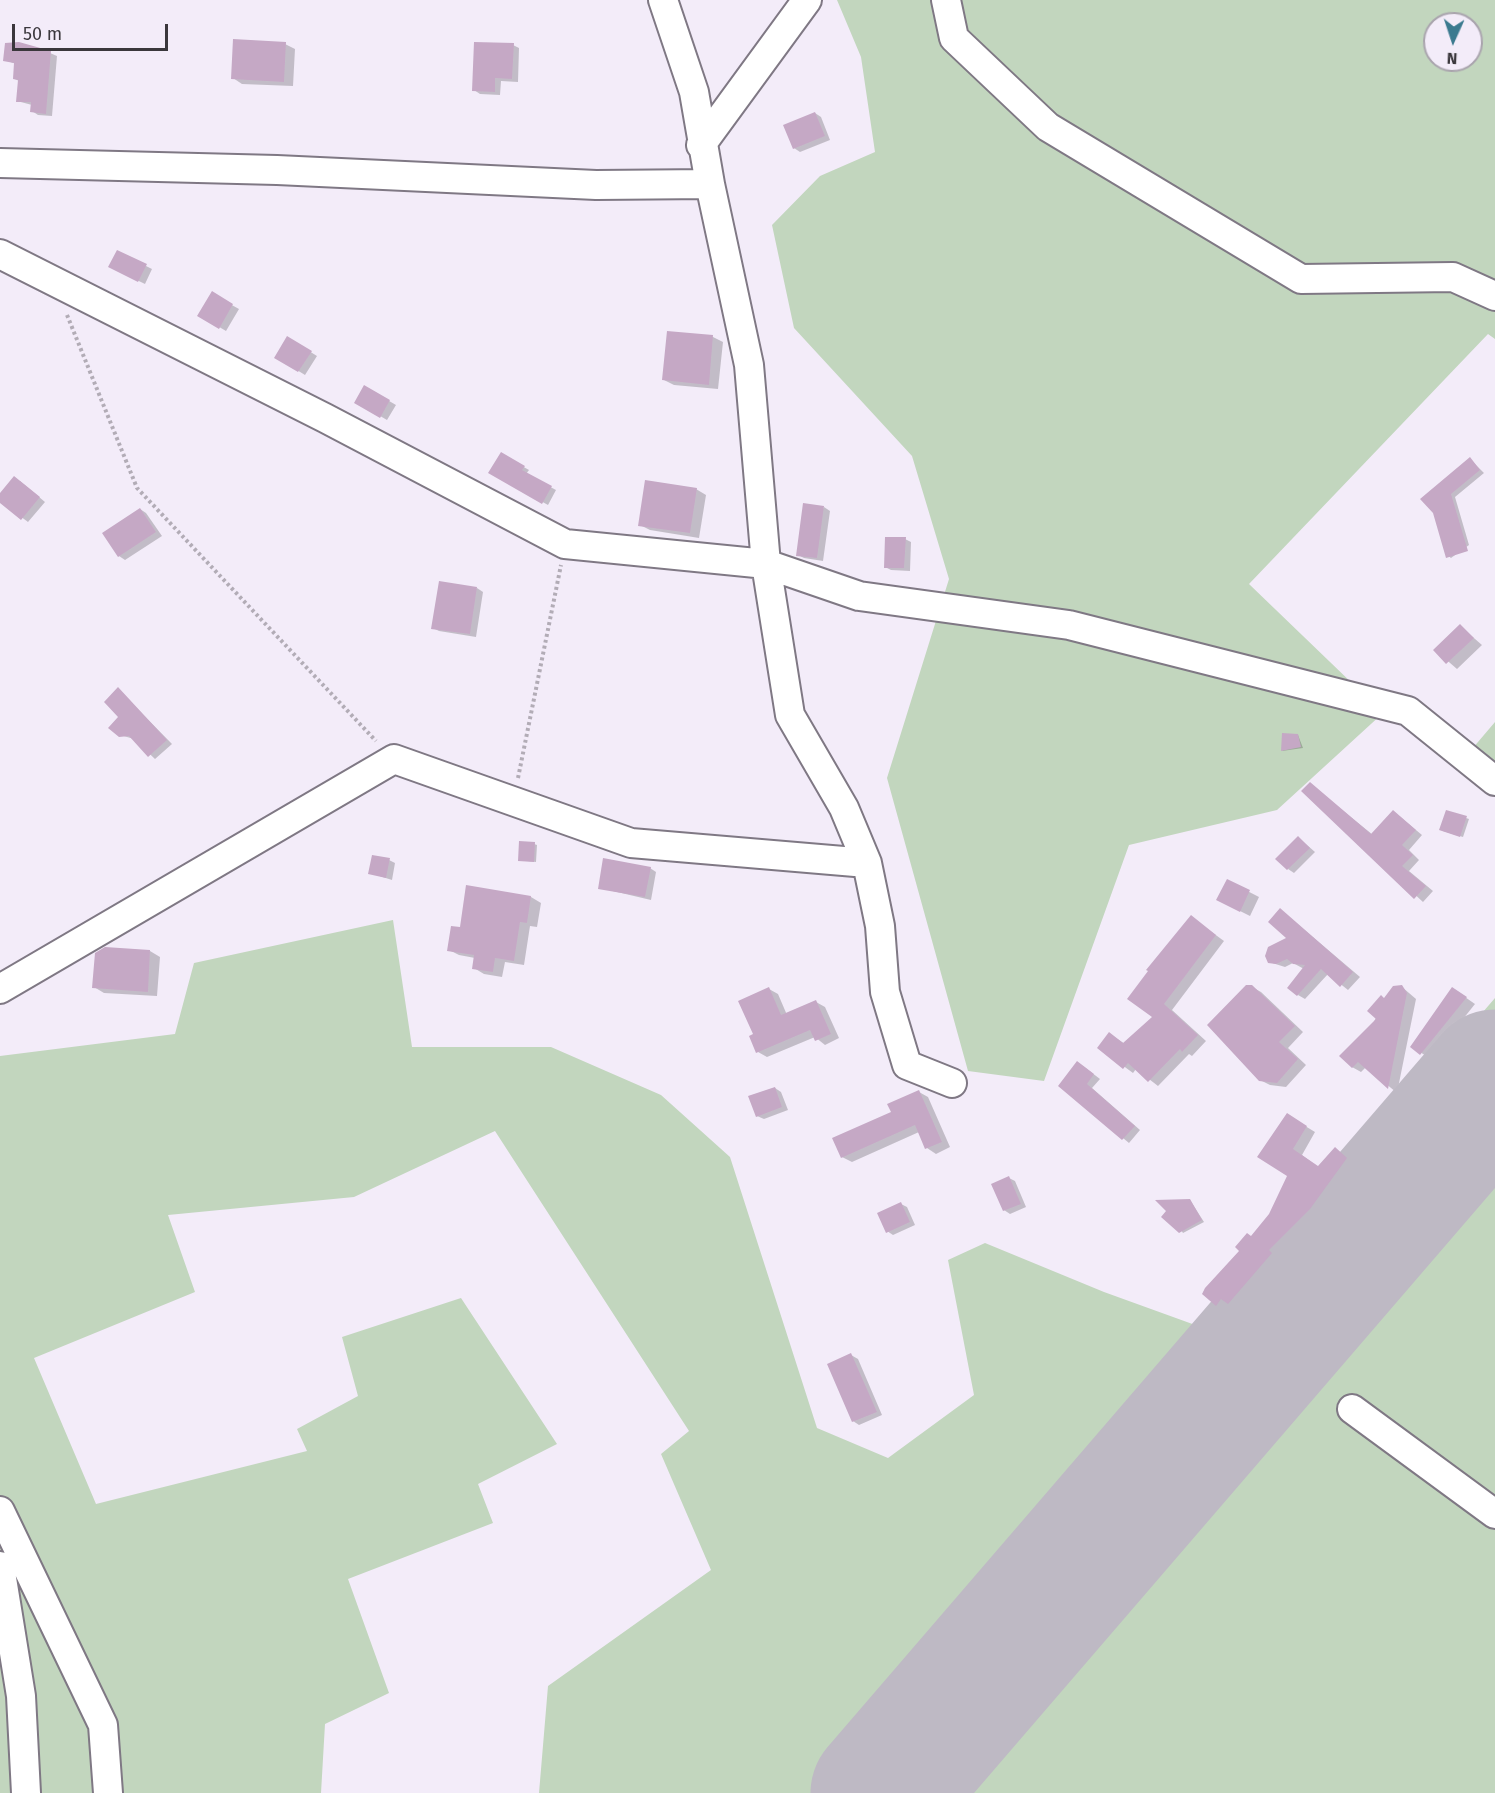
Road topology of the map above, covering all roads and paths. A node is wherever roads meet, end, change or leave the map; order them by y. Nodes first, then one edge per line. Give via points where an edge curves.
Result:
1 (663, 0) edge
2 (807, 0) edge
3 (946, 0) edge
4 (701, 144) junction
5 (0, 163) edge
6 (710, 184) junction
7 (0, 254) edge
8 (54, 284) junction
9 (1495, 296) edge
10 (565, 544) junction
11 (766, 564) junction
12 (394, 759) junction
13 (1495, 781) edge
14 (513, 799) junction
15 (867, 863) junction
16 (0, 989) edge
17 (952, 1083) dead end
18 (1352, 1409) dead end
19 (0, 1511) edge
20 (1495, 1514) edge
21 (0, 1566) edge
22 (26, 1793) edge
23 (108, 1793) edge

1 - 4 street via 694,92
2 - 4 street
3 - 9 street via 954,38 1048,128 1301,279 1452,278
4 - 6 street
5 - 6 street via 277,170 596,185
6 - 11 street via 748,365
7 - 8 street
8 - 10 street via 325,418
8 - 12 path via 137,488
10 - 11 street
10 - 14 path
11 - 13 street via 859,596 1069,625 1408,711
11 - 15 street via 790,715 844,808
12 - 14 street
12 - 16 street
14 - 15 street via 631,843
15 - 17 street via 880,926 885,992 907,1065
18 - 20 street
19 - 23 street via 103,1725
21 - 22 street via 21,1696

